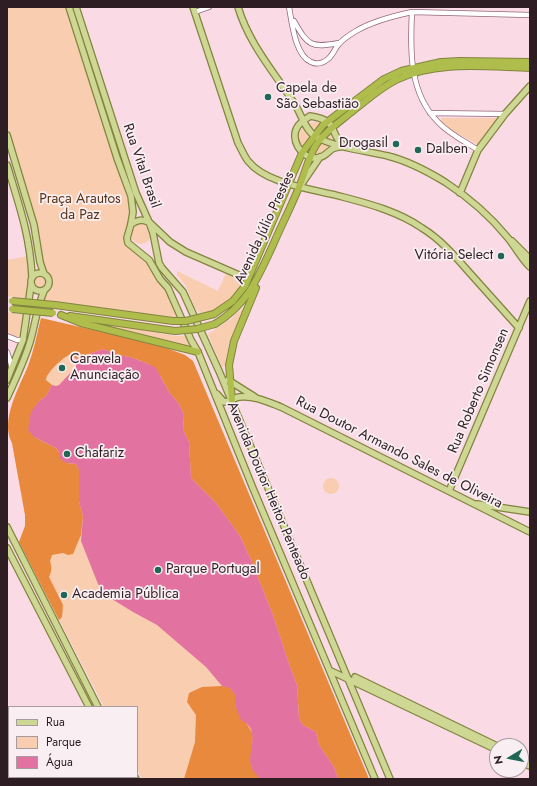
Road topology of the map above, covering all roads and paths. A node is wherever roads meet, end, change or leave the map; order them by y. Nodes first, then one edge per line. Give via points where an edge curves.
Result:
1 (69, 7) edge
2 (76, 7) edge
3 (208, 7) edge
4 (238, 7) edge
5 (290, 7) edge
6 (194, 10) edge
7 (412, 12) junction
8 (530, 15) edge
9 (291, 16) junction
10 (339, 43) junction
11 (530, 62) edge
12 (530, 68) edge
13 (414, 70) junction
14 (530, 86) edge
15 (295, 104) junction
16 (430, 112) junction
17 (505, 114) junction
18 (310, 116) junction
19 (304, 120) junction
20 (328, 122) junction
21 (297, 127) junction
22 (333, 128) junction
23 (314, 136) junction
24 (7, 138) edge
25 (321, 139) junction
26 (344, 146) junction
27 (478, 150) junction
28 (302, 153) junction
29 (311, 157) junction
30 (320, 157) junction
31 (7, 165) edge
32 (7, 181) edge
33 (289, 184) junction
34 (14, 185) junction
35 (300, 187) junction
36 (460, 193) junction
37 (149, 222) junction
38 (131, 224) junction
39 (508, 239) junction
40 (530, 260) edge
41 (530, 267) edge
42 (44, 274) junction
43 (32, 277) junction
44 (248, 279) junction
45 (257, 280) junction
46 (31, 285) junction
47 (44, 291) junction
48 (9, 300) edge
49 (530, 301) edge
50 (9, 308) edge
51 (61, 314) junction
52 (519, 328) junction
53 (7, 336) edge
54 (23, 340) junction
55 (7, 352) edge
56 (198, 352) junction
57 (12, 369) junction
58 (219, 371) junction
59 (7, 380) edge
60 (230, 380) junction
61 (211, 386) junction
62 (7, 398) edge
63 (256, 398) junction
64 (232, 400) junction
65 (449, 491) junction
66 (470, 502) junction
67 (530, 512) edge
68 (530, 525) edge
69 (7, 527) edge
70 (530, 529) edge
71 (530, 532) edge
72 (7, 548) edge
73 (37, 587) junction
74 (30, 591) junction
75 (342, 663) junction
76 (331, 671) junction
77 (348, 678) junction
78 (88, 706) edge
79 (97, 706) edge
80 (489, 742) edge
81 (489, 746) edge
82 (375, 779) edge
83 (390, 779) edge

1 - 38 main road, Rua Vital Brasil via 131,196
2 - 37 main road, Rua Vital Brasil via 136,193
3 - 6 street
4 - 15 main road via 251,40
5 - 9 street
6 - 33 main road via 238,143 248,162 272,178
7 - 8 street
7 - 10 street via 367,26
7 - 13 street
9 - 10 street via 309,42 322,46
9 - 10 street via 298,48 306,60 322,63 330,57
11 - 13 highway via 460,61 434,63
12 - 13 highway via 460,67
13 - 16 street via 419,93
13 - 20 highway via 401,71 384,80
13 - 22 highway via 377,92
14 - 17 main road
15 - 18 main road
15 - 19 main road
15 - 21 main road via 299,119
16 - 17 street
16 - 27 street via 446,130
17 - 27 main road
18 - 19 main road
18 - 20 main road
19 - 21 main road
19 - 23 main road
20 - 22 main road
20 - 23 highway, Avenida Júlio Prestes
21 - 28 main road via 296,141
22 - 25 highway, Avenida Júlio Prestes
22 - 26 main road via 336,137
23 - 25 main road
23 - 28 highway, Avenida Júlio Prestes
24 - 42 main road via 34,225
25 - 26 main road
25 - 29 highway, Avenida Júlio Prestes
26 - 30 main road via 332,149
26 - 36 main road via 414,164
27 - 36 main road
28 - 29 main road
28 - 33 highway, Avenida Júlio Prestes
29 - 30 main road
29 - 35 highway, Avenida Júlio Prestes
30 - 35 main road
31 - 34 main road
32 - 34 main road
33 - 35 main road
33 - 44 highway, Avenida Júlio Prestes
34 - 43 main road via 28,240
35 - 45 highway, Avenida Júlio Prestes
35 - 52 main road via 383,209 421,227 452,253
36 - 39 main road via 488,216
37 - 38 main road via 143,220
37 - 44 main road, Rua Vital Brasil via 178,248
37 - 58 main road, Avenida Doutor Heitor Penteado via 159,263 183,292
38 - 56 main road, Avenida Doutor Heitor Penteado via 128,243 146,256 168,288
39 - 40 main road
39 - 41 main road
42 - 43 main road via 39,273
42 - 47 main road via 49,284
43 - 46 main road
44 - 48 highway, Avenida Júlio Prestes, bridge via 233,301 214,314 186,321
45 - 51 highway, Avenida Júlio Prestes, bridge via 232,313 215,324 198,329 175,330
45 - 60 highway via 234,341 229,365
46 - 47 main road via 35,290
46 - 54 main road
47 - 62 main road via 30,343
49 - 52 main road, Rua Roberto Simonsen
50 - 51 highway, Avenida Júlio Prestes, bridge
51 - 56 highway via 81,323
52 - 65 main road, Rua Roberto Simonsen
53 - 54 street
54 - 57 main road
55 - 57 street
56 - 61 main road, Avenida Doutor Heitor Penteado
57 - 59 main road
58 - 60 main road
58 - 64 main road, Avenida Doutor Heitor Penteado
60 - 63 main road
60 - 64 highway
61 - 64 main road via 221,400
61 - 76 main road, Avenida Doutor Heitor Penteado
63 - 64 main road via 239,397
63 - 65 main road, Rua Doutor Armando Sales de Oliveira via 281,407
64 - 75 main road, Avenida Doutor Heitor Penteado
65 - 66 main road, Rua Doutor Armando Sales de Oliveira
66 - 67 main road
66 - 71 main road, Rua Doutor Armando Sales de Oliveira
68 - 70 main road
69 - 73 main road
72 - 74 main road
73 - 74 main road via 34,592
73 - 79 main road
74 - 78 main road
75 - 77 main road, Avenida Doutor Heitor Penteado
75 - 80 main road via 351,676
76 - 77 main road
76 - 82 main road, Avenida Doutor Heitor Penteado
77 - 81 main road
77 - 83 main road, Avenida Doutor Heitor Penteado

